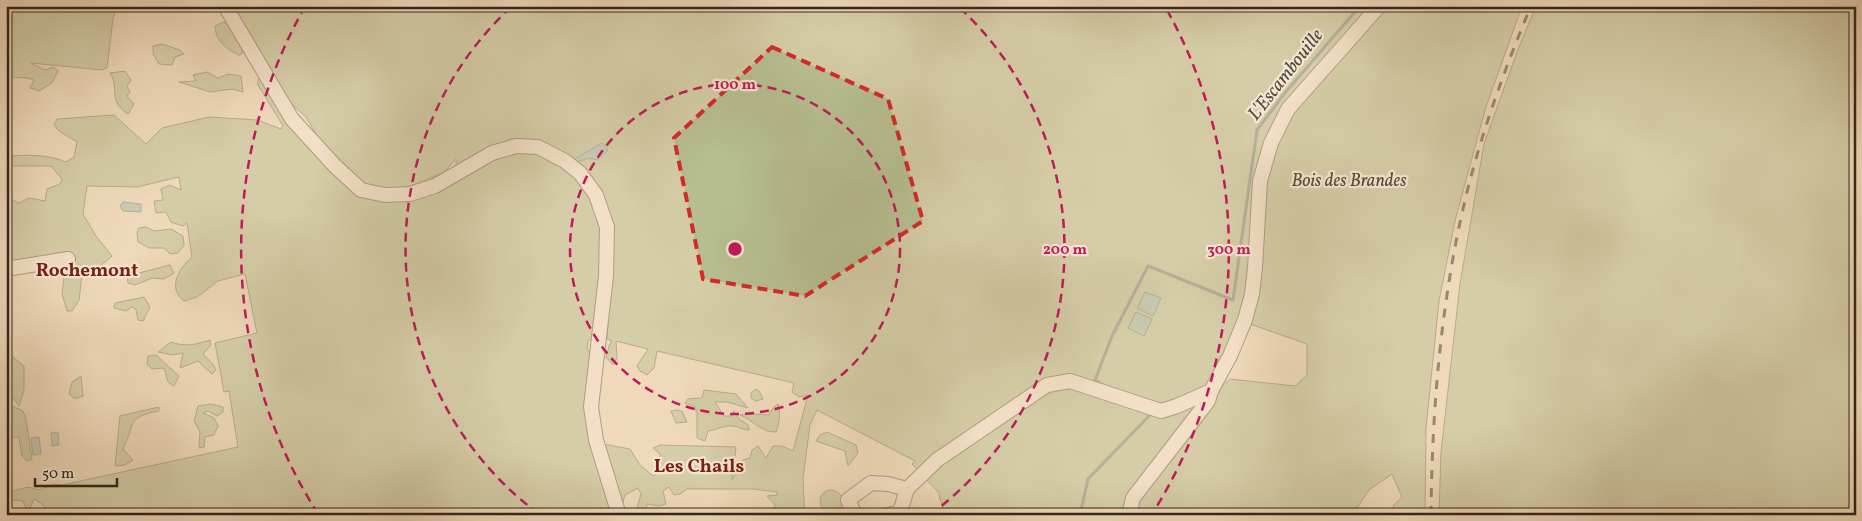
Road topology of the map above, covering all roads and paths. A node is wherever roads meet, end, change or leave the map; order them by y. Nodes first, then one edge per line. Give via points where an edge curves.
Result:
1 (224, 6) edge
2 (1379, 6) edge
3 (68, 259) dead end
4 (6, 270) edge
5 (1211, 391) junction
6 (907, 490) junction
7 (619, 515) edge
8 (856, 515) edge
9 (888, 515) edge
10 (1129, 515) edge

1 - 7 street via 292,119 362,190 385,195 410,194 435,186 492,153 516,146 538,148 565,161 580,173 596,195 607,227 606,276 591,407 596,440
2 - 5 street via 1288,109 1271,143 1260,181 1252,294 1230,356
3 - 4 street
5 - 6 street via 1161,411 1070,381 1046,385 937,460
5 - 10 street via 1208,400 1133,498
6 - 8 street via 888,484 871,484 848,500
6 - 9 street via 900,512

